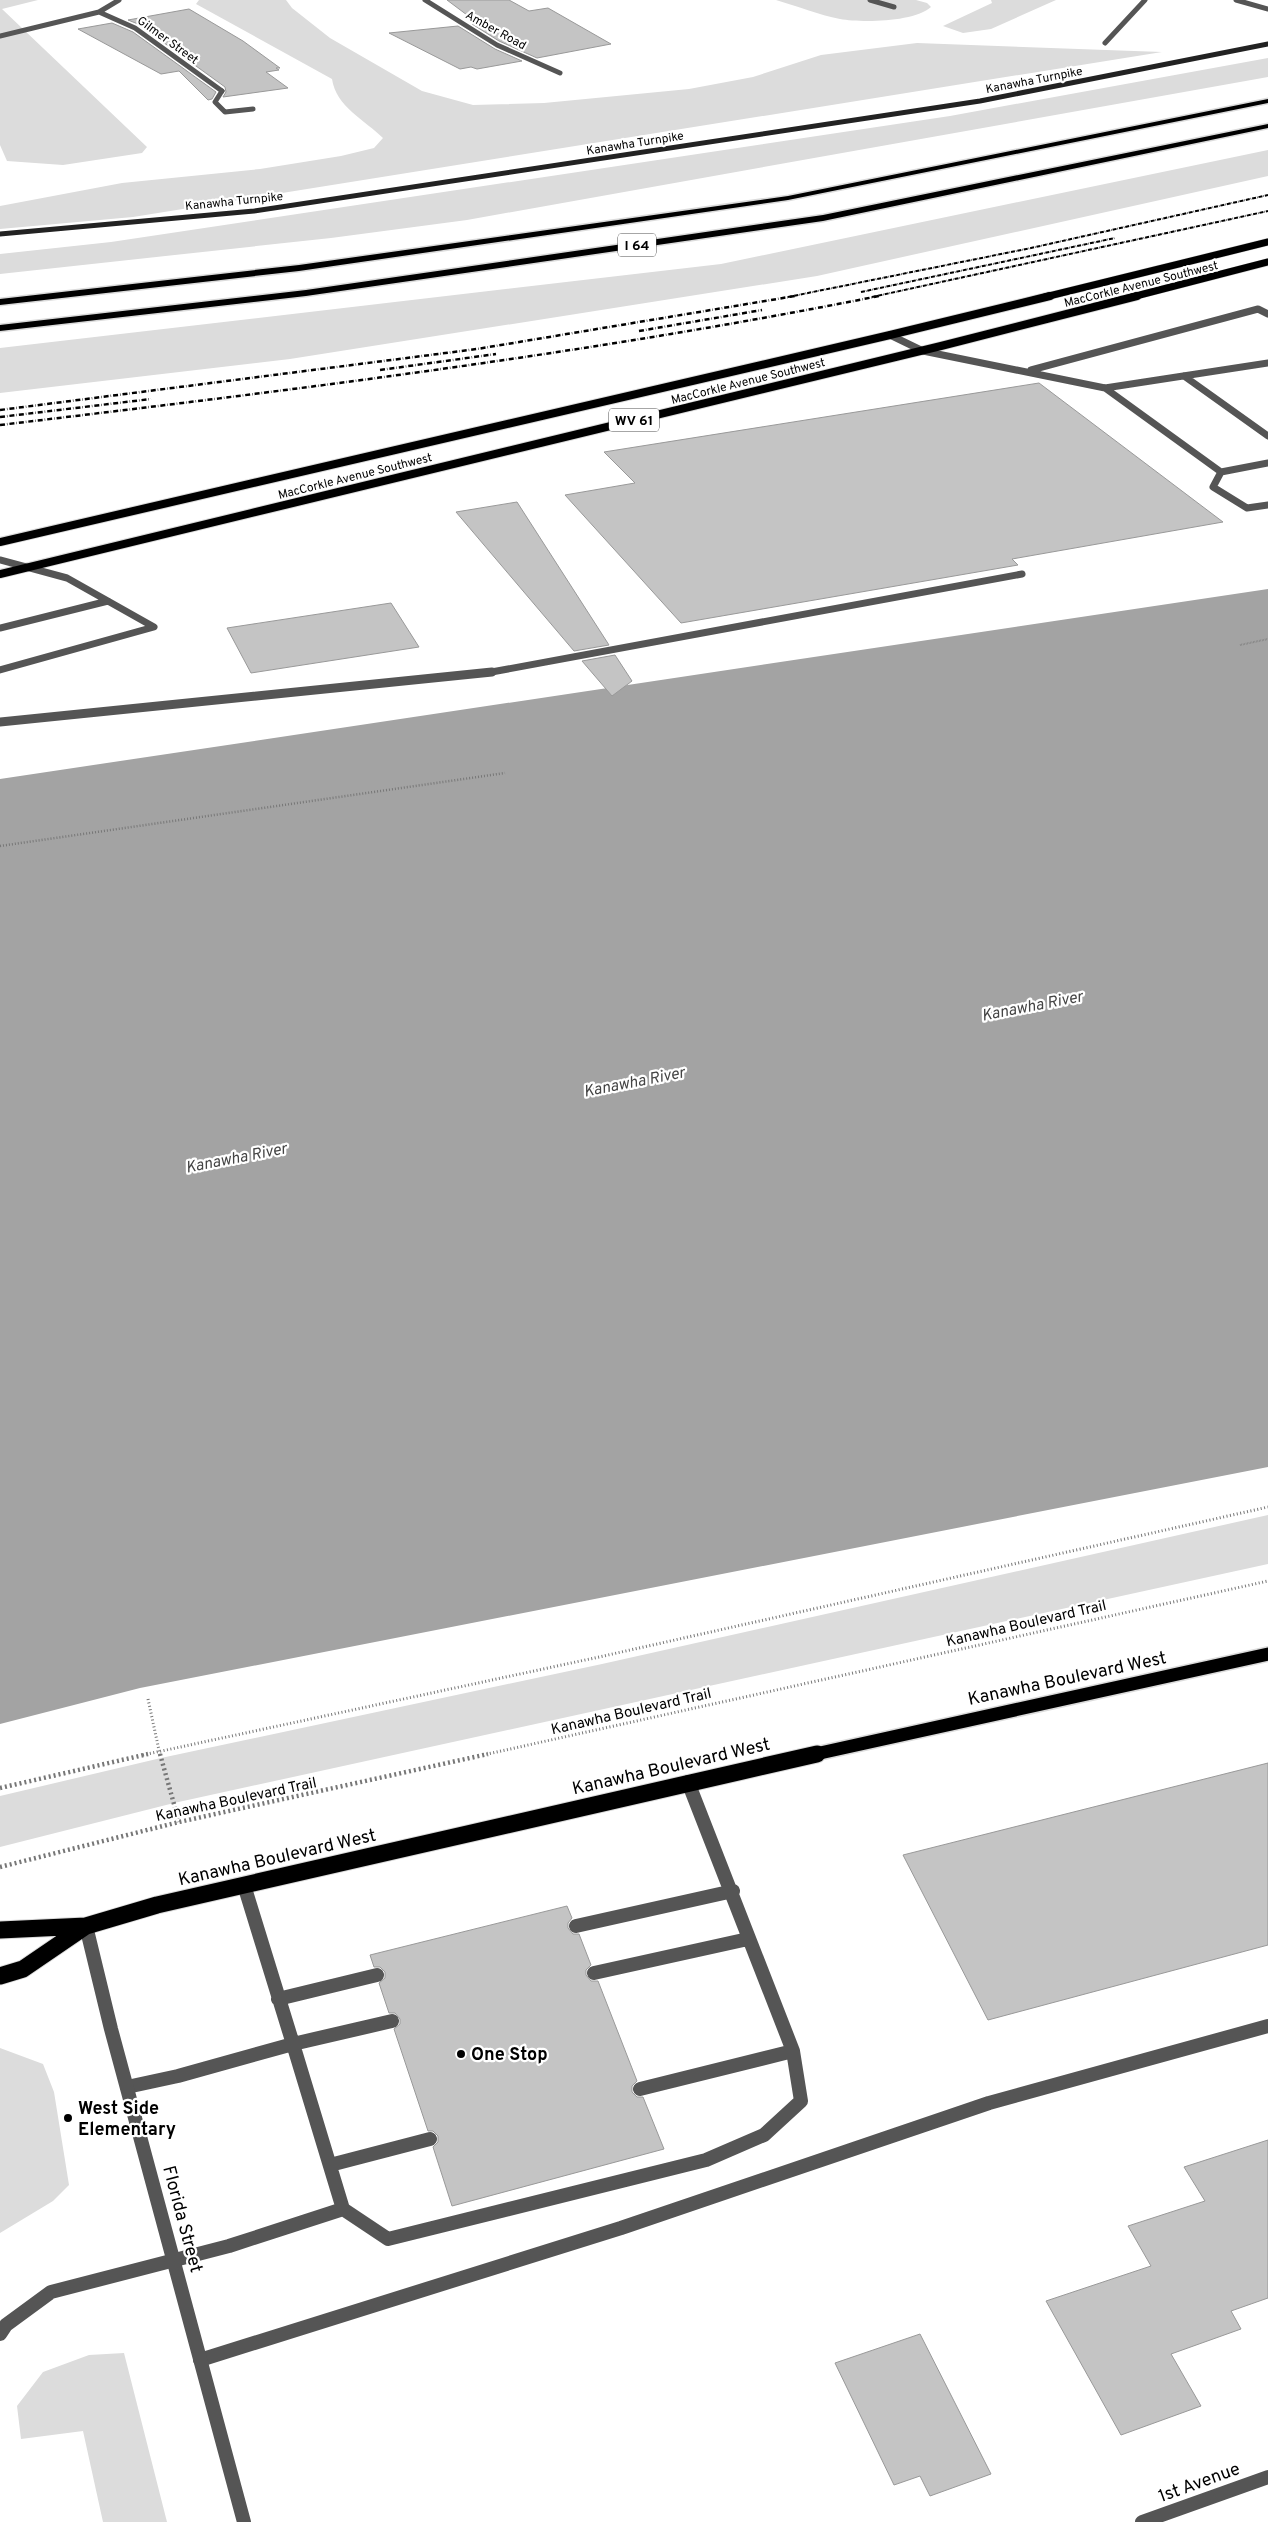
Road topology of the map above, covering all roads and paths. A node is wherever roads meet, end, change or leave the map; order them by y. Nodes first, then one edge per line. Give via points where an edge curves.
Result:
1 (119, 0) edge
2 (425, 0) edge
3 (870, 0) edge
4 (1145, 0) edge
5 (1236, 0) edge
6 (894, 7) dead end
7 (1268, 9) edge
8 (99, 12) junction
9 (0, 36) edge
10 (1105, 43) dead end
11 (1268, 44) edge
12 (560, 73) dead end
13 (1268, 101) edge
14 (253, 109) dead end
15 (1268, 126) edge
16 (0, 234) edge
17 (1268, 242) edge
18 (1268, 262) edge
19 (0, 302) edge
20 (1268, 314) edge
21 (0, 328) edge
22 (890, 335) junction
23 (923, 351) junction
24 (1268, 363) edge
25 (1028, 371) junction
26 (1184, 376) junction
27 (1105, 388) junction
28 (1268, 436) edge
29 (1268, 463) edge
30 (1221, 472) junction
31 (1268, 505) edge
32 (0, 542) edge
33 (0, 560) edge
34 (32, 567) junction
35 (0, 574) edge
36 (1022, 574) dead end
37 (108, 601) junction
38 (0, 628) edge
39 (1268, 639) edge
40 (1240, 645) dead end
41 (0, 670) edge
42 (0, 722) edge
43 (505, 773) dead end
44 (0, 846) edge
45 (1268, 1508) edge
46 (1268, 1581) edge
47 (1268, 1654) edge
48 (148, 1699) dead end
49 (159, 1750) junction
50 (688, 1782) junction
51 (0, 1788) edge
52 (179, 1822) junction
53 (0, 1867) edge
54 (244, 1885) junction
55 (733, 1891) junction
56 (86, 1926) junction
57 (576, 1926) dead end
58 (0, 1930) edge
59 (748, 1939) junction
60 (594, 1973) dead end
61 (377, 1975) dead end
62 (0, 1976) edge
63 (278, 1999) junction
64 (392, 2021) dead end
65 (1268, 2026) edge
66 (293, 2044) junction
67 (793, 2051) junction
68 (127, 2087) junction
69 (640, 2089) dead end
70 (430, 2139) dead end
71 (330, 2165) junction
72 (343, 2209) junction
73 (174, 2259) junction
74 (0, 2334) edge
75 (200, 2360) junction
76 (1268, 2477) edge
77 (244, 2522) edge
78 (1142, 2522) edge

1 - 8 street
2 - 12 street, Amber Road via 497,45
3 - 6 street
4 - 10 street
5 - 7 street
8 - 9 street
8 - 14 street, Gilmer Street via 134,28 222,91 215,102 224,112
11 - 16 main road, Kanawha Turnpike via 980,101 264,209
13 - 19 highway, I 64 via 788,198 299,268
15 - 21 highway, I 64 via 823,218 306,293
17 - 22 main road, MacCorkle Avenue Southwest / WV 61
18 - 23 main road, MacCorkle Avenue Southwest / WV 61
20 - 25 street via 1258,309
22 - 23 street
22 - 32 main road, MacCorkle Avenue Southwest / WV 61
23 - 25 street
23 - 34 main road, MacCorkle Avenue Southwest / WV 61
24 - 26 street
25 - 27 street
26 - 27 street
26 - 28 street
27 - 30 street
29 - 30 street
30 - 31 street via 1213,487 1247,508
33 - 34 street
34 - 35 main road, MacCorkle Avenue Southwest / WV 61
34 - 37 street via 67,578
36 - 42 street via 480,674
37 - 38 street
37 - 41 street via 154,627
39 - 40 path
43 - 44 path
45 - 49 path via 599,1657
46 - 52 path, Kanawha Boulevard Trail
47 - 50 main road, Kanawha Boulevard West
48 - 49 path
49 - 51 path
49 - 52 path
50 - 54 main road, Kanawha Boulevard West
50 - 55 street
52 - 53 path, Kanawha Boulevard Trail
54 - 56 main road, Kanawha Boulevard West
54 - 63 street
55 - 57 street
55 - 59 street
56 - 58 main road, Kanawha Boulevard West
56 - 62 main road, Kanawha Boulevard West via 24,1969
56 - 68 street, Florida Street
59 - 60 street
59 - 67 street
61 - 63 street
63 - 66 street
64 - 66 street
65 - 75 street via 988,2103 621,2228
66 - 68 street
66 - 71 street
67 - 69 street
67 - 72 street via 801,2101 764,2135 706,2160 388,2240
68 - 73 street, Florida Street
70 - 71 street
71 - 72 street
72 - 73 street via 229,2246
73 - 74 street via 51,2292 6,2325
73 - 75 street, Florida Street
75 - 77 street, Florida Street
76 - 78 street, 1st Avenue

